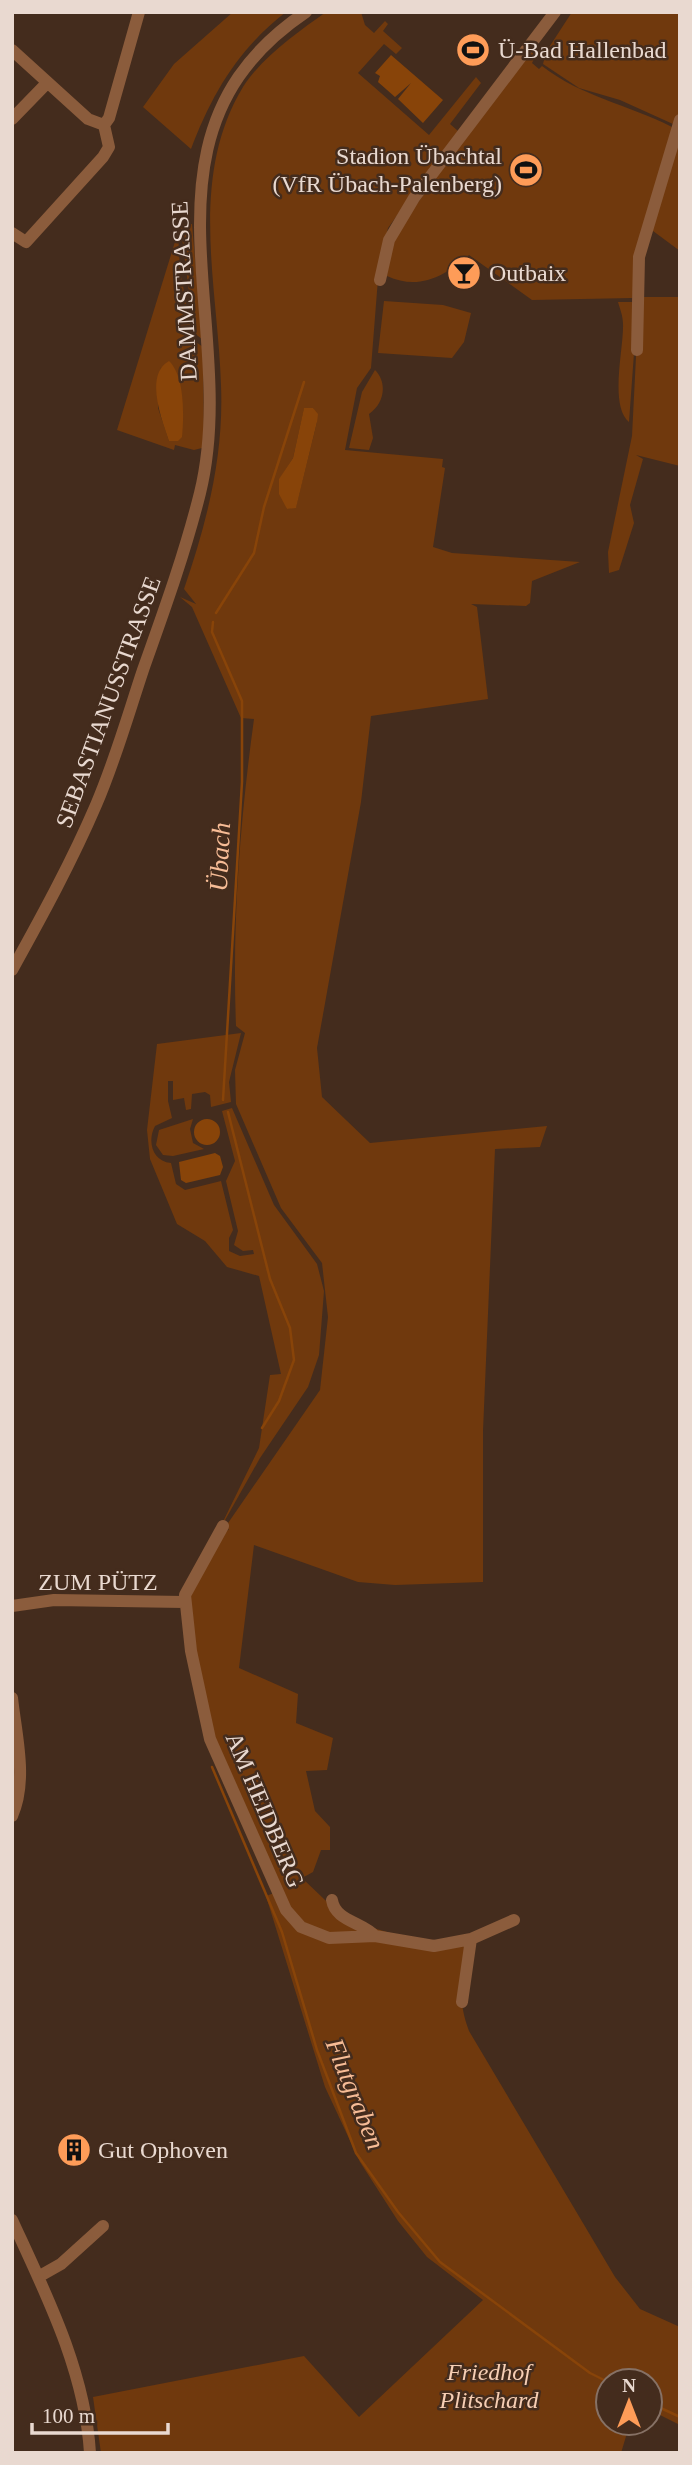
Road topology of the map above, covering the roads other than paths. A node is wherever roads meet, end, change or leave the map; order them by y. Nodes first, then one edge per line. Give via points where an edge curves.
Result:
1 (139, 12) edge
2 (306, 12) edge
3 (555, 12) edge
4 (12, 50) edge
5 (47, 83) junction
6 (12, 119) edge
7 (680, 120) edge
8 (104, 125) junction
9 (12, 233) edge
10 (380, 280) dead end
11 (637, 350) dead end
12 (193, 518) joint
13 (12, 970) edge
14 (223, 1526) dead end
15 (184, 1602) junction
16 (12, 1606) edge
17 (12, 1698) edge
18 (12, 1816) edge
19 (332, 1900) dead end
20 (514, 1920) dead end
21 (375, 1936) junction
22 (471, 1938) junction
23 (462, 2002) dead end
24 (12, 2220) edge
25 (103, 2227) dead end
26 (38, 2277) junction
27 (90, 2453) edge

1 - 8 street
2 - 12 street, DAMMSTRASSE via 265,48 231,90 217,117 203,165 199,217 210,422
3 - 10 street via 414,198 389,240
4 - 5 street
5 - 6 street
5 - 8 street via 88,119
7 - 11 street via 639,257
8 - 9 street via 109,147 103,157 26,242
12 - 13 street, SEBASTIANUSSTRASSE via 97,802
14 - 15 street
15 - 16 street, ZUM PÜTZ via 54,1600
15 - 21 street, AM HEIDBERG via 211,1739 286,1910 300,1927 320,1936
17 - 18 street via 19,1794
19 - 21 street via 340,1914
20 - 22 street
21 - 22 street via 434,1946
22 - 23 street
24 - 26 street
25 - 26 street via 61,2264
26 - 27 street via 78,2380

